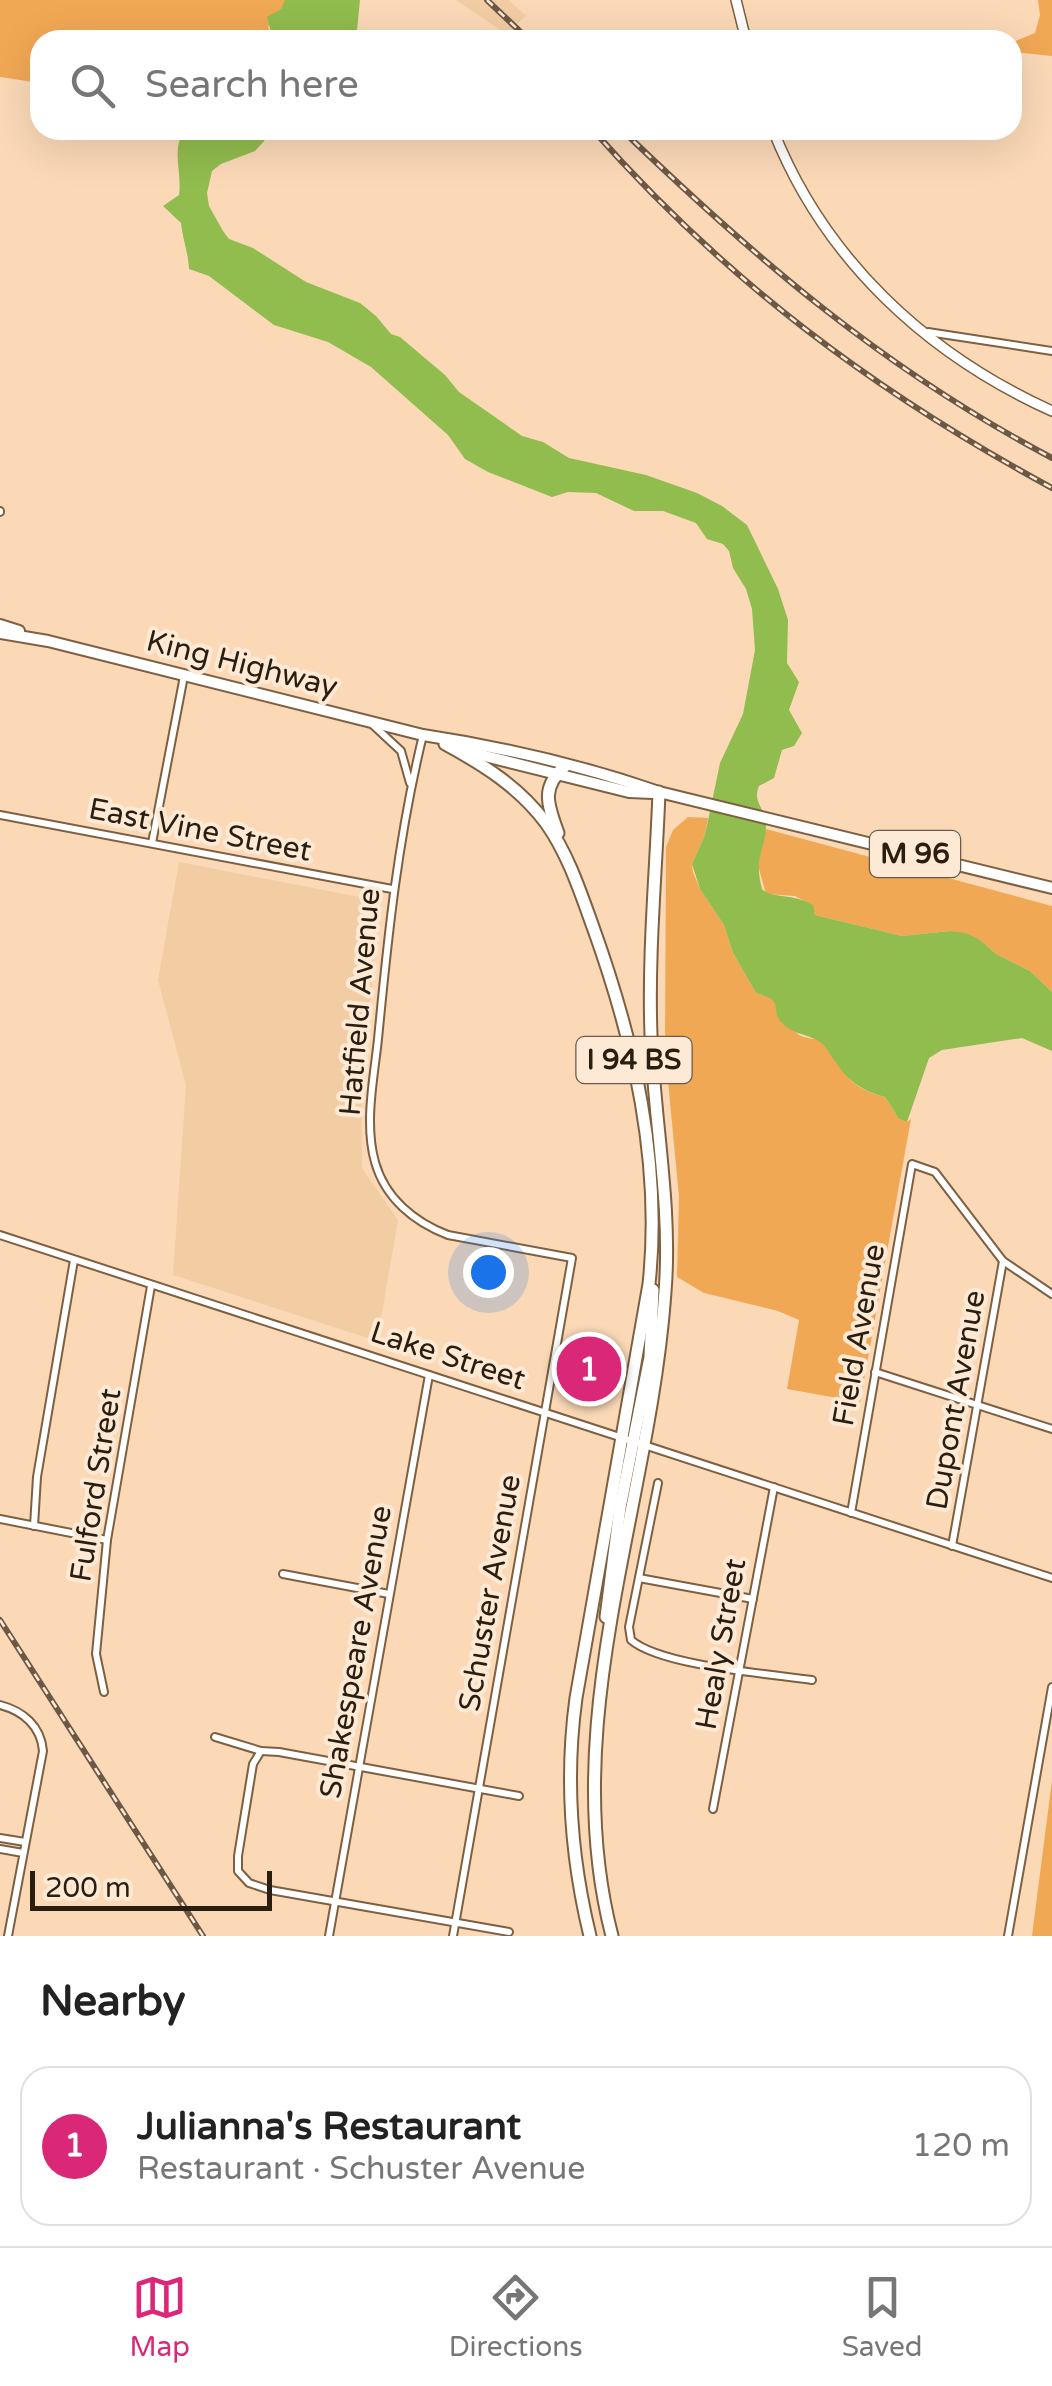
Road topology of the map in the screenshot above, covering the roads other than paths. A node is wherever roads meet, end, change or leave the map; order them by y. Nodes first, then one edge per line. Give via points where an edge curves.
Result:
1 (736, 0) edge
2 (744, 30) edge
3 (776, 140) edge
4 (922, 332) junction
5 (1052, 351) edge
6 (1052, 411) edge
7 (0, 625) edge
8 (0, 633) edge
9 (48, 641) junction
10 (184, 675) junction
11 (368, 721) junction
12 (423, 735) junction
13 (445, 744) junction
14 (560, 770) junction
15 (410, 787) junction
16 (660, 792) junction
17 (0, 815) edge
18 (152, 843) junction
19 (569, 865) junction
20 (1052, 888) edge
21 (392, 889) junction
22 (0, 1235) edge
23 (572, 1258) joint
24 (74, 1260) junction
25 (1003, 1262) junction
26 (151, 1286) junction
27 (1052, 1294) edge
28 (875, 1372) junction
29 (429, 1375) junction
30 (978, 1405) junction
31 (545, 1411) junction
32 (1052, 1429) edge
33 (634, 1442) junction
34 (658, 1482) dead end
35 (774, 1487) junction
36 (851, 1513) junction
37 (0, 1518) edge
38 (34, 1526) junction
39 (107, 1540) junction
40 (952, 1546) junction
41 (283, 1574) dead end
42 (640, 1578) junction
43 (1052, 1578) edge
44 (389, 1594) junction
45 (753, 1599) junction
46 (741, 1670) junction
47 (812, 1680) dead end
48 (1052, 1687) edge
49 (104, 1692) dead end
50 (0, 1705) edge
51 (215, 1737) dead end
52 (261, 1751) junction
53 (360, 1768) junction
54 (479, 1789) junction
55 (519, 1796) dead end
56 (713, 1809) dead end
57 (0, 1838) edge
58 (26, 1842) junction
59 (0, 1849) edge
60 (23, 1853) junction
61 (335, 1901) junction
62 (456, 1922) junction
63 (510, 1932) dead end
64 (8, 1936) edge
65 (329, 1936) edge
66 (453, 1936) edge
67 (590, 1936) edge
68 (612, 1936) edge
69 (1008, 1936) edge

1 - 2 street
3 - 4 street via 828,235
4 - 5 street
4 - 6 street
7 - 9 main road, King Highway / I 94 BS
8 - 9 main road, King Highway / I 94 BS
9 - 10 main road, King Highway / I 94 BS
10 - 11 main road, King Highway / I 94 BS
10 - 18 street
11 - 12 main road, King Highway / I 94 BS
11 - 15 street via 398,746
12 - 13 main road, King Highway / I 94 BS
12 - 14 main road, King Highway / I 94 BS
12 - 15 street, Hatfield Avenue
13 - 14 main road, King Highway / I 94 BS
13 - 19 highway, I 94 BS via 519,793
14 - 16 main road, King Highway / I 94 BS
14 - 19 highway, I 94 BS via 547,802
15 - 21 street, Hatfield Avenue
16 - 20 main road, King Highway / M 96
16 - 33 highway, I 94 BS via 651,1031 668,1238 659,1357
17 - 18 street, East Vine Street
18 - 21 street, East Vine Street
19 - 33 highway, I 94 BS via 637,1074 651,1192
21 - 23 street, Hatfield Avenue via 370,1124 379,1174 408,1213 432,1228
22 - 24 street, Lake Street
23 - 31 street, Schuster Avenue
24 - 26 street, Lake Street
24 - 38 street via 36,1478
25 - 27 street
25 - 28 street, Field Avenue via 935,1172 912,1164
25 - 30 street, Dupont Avenue
26 - 29 street, Lake Street
26 - 39 street, Fulford Street
28 - 30 street
28 - 36 street, Field Avenue
29 - 31 street, Lake Street
29 - 44 street, Shakespeare Avenue
30 - 32 street
30 - 40 street, Dupont Avenue
31 - 33 street, Lake Street
31 - 54 street, Schuster Avenue
33 - 35 street, Lake Street
33 - 67 highway, I 94 BS via 576,1698 569,1761 574,1851
33 - 68 highway via 608,1587 609,1636 594,1738 593,1798
34 - 42 street
35 - 36 street, Lake Street
35 - 45 street, Healy Street
36 - 40 street, Lake Street
37 - 38 street
38 - 39 street
39 - 49 street, Fulford Street via 96,1654
40 - 43 street, Lake Street
41 - 44 street
42 - 45 street
42 - 46 street via 629,1626 635,1644
44 - 53 street, Shakespeare Avenue
45 - 46 street, Healy Street
46 - 47 street
46 - 56 street, Healy Street
48 - 69 street
50 - 58 street via 29,1720 40,1737
51 - 52 street
52 - 53 street
52 - 61 street via 248,1790 241,1876 260,1887
53 - 54 street
53 - 61 street, Shakespeare Avenue
54 - 55 street
54 - 62 street, Schuster Avenue
57 - 58 street
58 - 60 street
59 - 60 street
60 - 64 street
61 - 62 street
61 - 65 street, Shakespeare Avenue
62 - 63 street
62 - 66 street, Schuster Avenue

